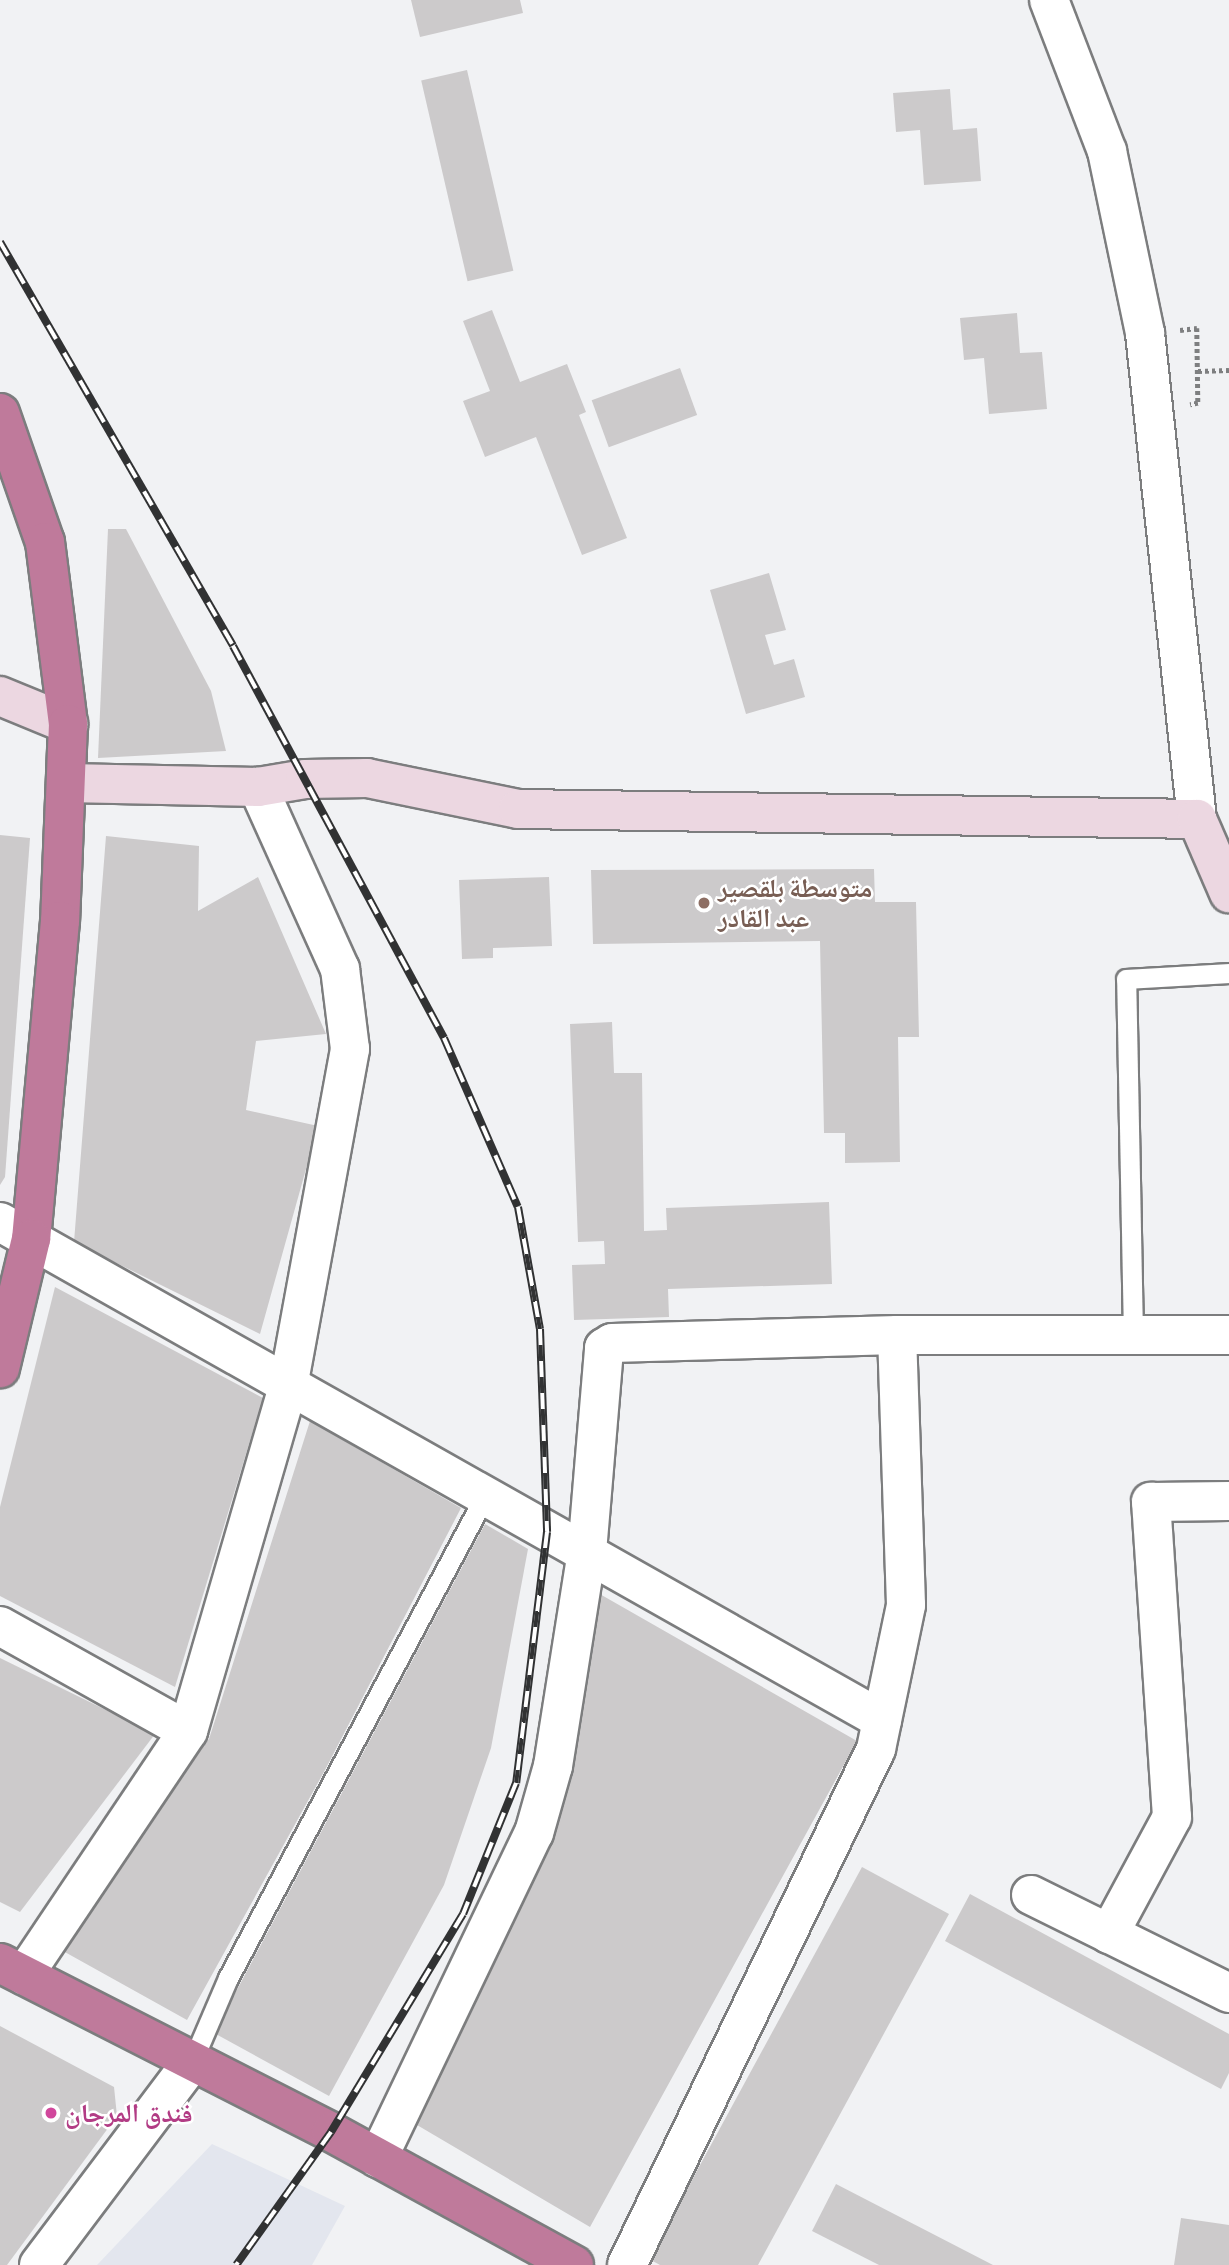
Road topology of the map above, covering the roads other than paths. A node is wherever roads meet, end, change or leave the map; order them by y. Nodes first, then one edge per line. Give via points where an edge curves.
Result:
1 (1049, 0) edge
2 (0, 413) edge
3 (0, 696) edge
4 (68, 724) junction
5 (67, 783) junction
6 (258, 787) junction
7 (1197, 819) junction
8 (1229, 893) edge
9 (1229, 973) edge
10 (16, 1231) edge
11 (897, 1335) junction
12 (1133, 1335) junction
13 (1229, 1335) edge
14 (0, 1368) edge
15 (288, 1388) junction
16 (486, 1494) junction
17 (1229, 1501) edge
18 (587, 1552) junction
19 (0, 1626) edge
20 (882, 1720) junction
21 (188, 1731) junction
22 (1031, 1895) dead end
23 (1109, 1934) junction
24 (12, 1969) edge
25 (1229, 1993) edge
26 (192, 2062) junction
27 (378, 2158) junction
28 (39, 2265) edge
29 (574, 2265) edge
30 (627, 2265) edge

1 - 7 street via 1107,151 1145,333 1181,709
2 - 4 highway via 45,542
3 - 4 street
4 - 5 highway
5 - 6 street
5 - 10 highway
6 - 7 street via 305,779 367,778 518,809
6 - 15 street via 340,969 350,1049
7 - 8 street
9 - 12 lane via 1126,979
10 - 14 highway
10 - 15 street
11 - 12 street
11 - 18 street via 612,1343 604,1348
11 - 20 street via 906,1605
12 - 13 street
15 - 16 street
15 - 21 street
16 - 18 street
16 - 26 lane via 228,1978
17 - 23 street via 1151,1502 1172,1817
18 - 20 street
18 - 27 street via 553,1766 534,1833
19 - 21 street
20 - 30 street via 876,1749
21 - 24 street
22 - 23 street
23 - 25 street
24 - 26 highway
26 - 27 highway
26 - 28 street
27 - 29 highway

